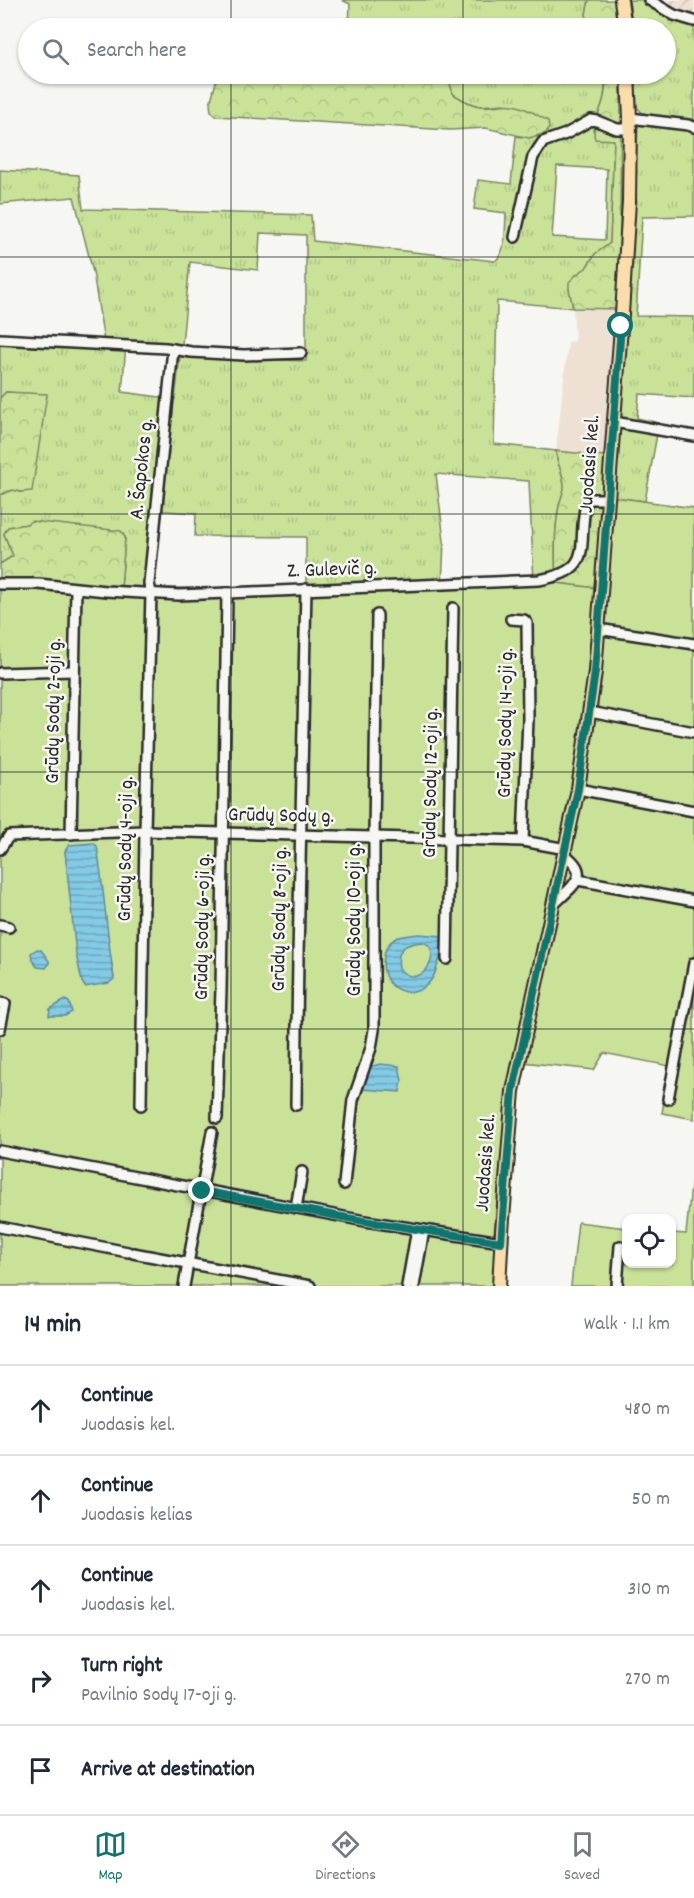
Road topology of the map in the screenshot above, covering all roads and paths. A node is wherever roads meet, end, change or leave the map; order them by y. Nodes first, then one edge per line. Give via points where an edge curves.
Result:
1 (621, 0) edge
2 (649, 0) edge
3 (624, 18) edge
4 (694, 21) edge
5 (628, 84) edge
6 (630, 123) junction
7 (694, 127) edge
8 (515, 237) dead end
9 (0, 339) edge
10 (173, 349) junction
11 (301, 353) dead end
12 (614, 422) junction
13 (694, 436) edge
14 (607, 499) junction
15 (0, 584) edge
16 (76, 589) junction
17 (306, 590) junction
18 (151, 593) junction
19 (227, 593) junction
20 (453, 608) dead end
21 (377, 615) dead end
22 (511, 619) dead end
23 (598, 629) junction
24 (694, 644) edge
25 (74, 671) junction
26 (0, 672) edge
27 (590, 712) junction
28 (694, 732) edge
29 (578, 789) junction
30 (694, 811) edge
31 (145, 831) junction
32 (224, 833) junction
33 (71, 834) junction
34 (300, 835) junction
35 (374, 836) junction
36 (450, 839) junction
37 (523, 841) junction
38 (0, 849) edge
39 (565, 852) junction
40 (578, 880) junction
41 (694, 901) edge
42 (554, 904) junction
43 (447, 960) dead end
44 (694, 963) edge
45 (0, 1003) edge
46 (0, 1029) edge
47 (668, 1099) dead end
48 (141, 1105) dead end
49 (296, 1105) dead end
50 (217, 1118) dead end
51 (212, 1132) dead end
52 (0, 1151) edge
53 (302, 1172) dead end
54 (344, 1184) dead end
55 (202, 1191) junction
56 (296, 1208) junction
57 (0, 1227) edge
58 (421, 1230) junction
59 (501, 1242) junction
60 (620, 1246) dead end
61 (188, 1264) junction
62 (184, 1286) edge
63 (310, 1286) edge
64 (407, 1286) edge
65 (414, 1286) edge
66 (499, 1286) edge
67 (617, 1286) edge

1 - 3 main road
2 - 4 street via 674,15
5 - 6 main road, Juodasis kel.
6 - 7 street
6 - 8 street via 617,129 591,120 543,142 533,157
6 - 12 main road, Juodasis kel.
9 - 10 street
10 - 11 street via 244,355
10 - 18 street, A. Šapokos g.
12 - 13 street
12 - 14 main road, Juodasis kel.
14 - 17 street, Z. Gulevič g. via 588,499 582,552 578,561 556,577
14 - 23 main road, Juodasis kel.
15 - 16 street, Z. Gulevič g.
16 - 18 street, Z. Gulevič g.
16 - 25 street, Grūdų Sodų 2-oji g.
17 - 19 street, Z. Gulevič g.
17 - 34 street, Grūdų Sodų 8-oji g.
18 - 19 street, Z. Gulevič g.
18 - 31 street, Grūdų Sodų 4-oji g.
19 - 32 street, Grūdų Sodų 6-oji g.
20 - 36 street, Grūdų Sodų 12-oji g.
21 - 35 street, Grūdų Sodų 10-oji g.
22 - 37 street, Grūdų Sodų 14-oji g. via 526,623 528,719
23 - 24 street
23 - 27 main road, Juodasis kel.
25 - 26 street
25 - 33 street, Grūdų Sodų 2-oji g.
27 - 28 street
27 - 29 main road, Juodasis kel.
29 - 30 street
29 - 39 main road, Juodasis kel.
31 - 32 street, Grūdų Sodų g.
31 - 33 street, Grūdų Sodų g.
31 - 48 street, Grūdų Sodų 4-oji g.
32 - 34 street, Grūdų Sodų g.
32 - 50 street, Grūdų Sodų 6-oji g.
33 - 38 street, Grūdų Sodų g. via 5,834
34 - 35 street, Grūdų Sodų g.
34 - 49 street, Grūdų Sodų 8-oji g.
35 - 36 street, Grūdų Sodų g.
35 - 54 street, Grūdų Sodų 10-oji g. via 373,1041 353,1100
36 - 37 street, Grūdų Sodų g.
36 - 43 street, Grūdų Sodų 12-oji g.
37 - 39 street, Grūdų Sodų g.
39 - 40 street via 576,864
39 - 42 main road, Juodasis kel.
40 - 41 street
40 - 42 street
42 - 59 main road, Juodasis kel. via 513,1090
44 - 47 street
45 - 46 street via 5,1004
51 - 55 street
52 - 55 street
53 - 56 street
55 - 56 street
55 - 61 street
56 - 58 street
57 - 61 street
58 - 59 street
58 - 64 street
58 - 65 street
59 - 66 main road, Juodasis kel.
60 - 67 street
61 - 62 street
61 - 63 street

